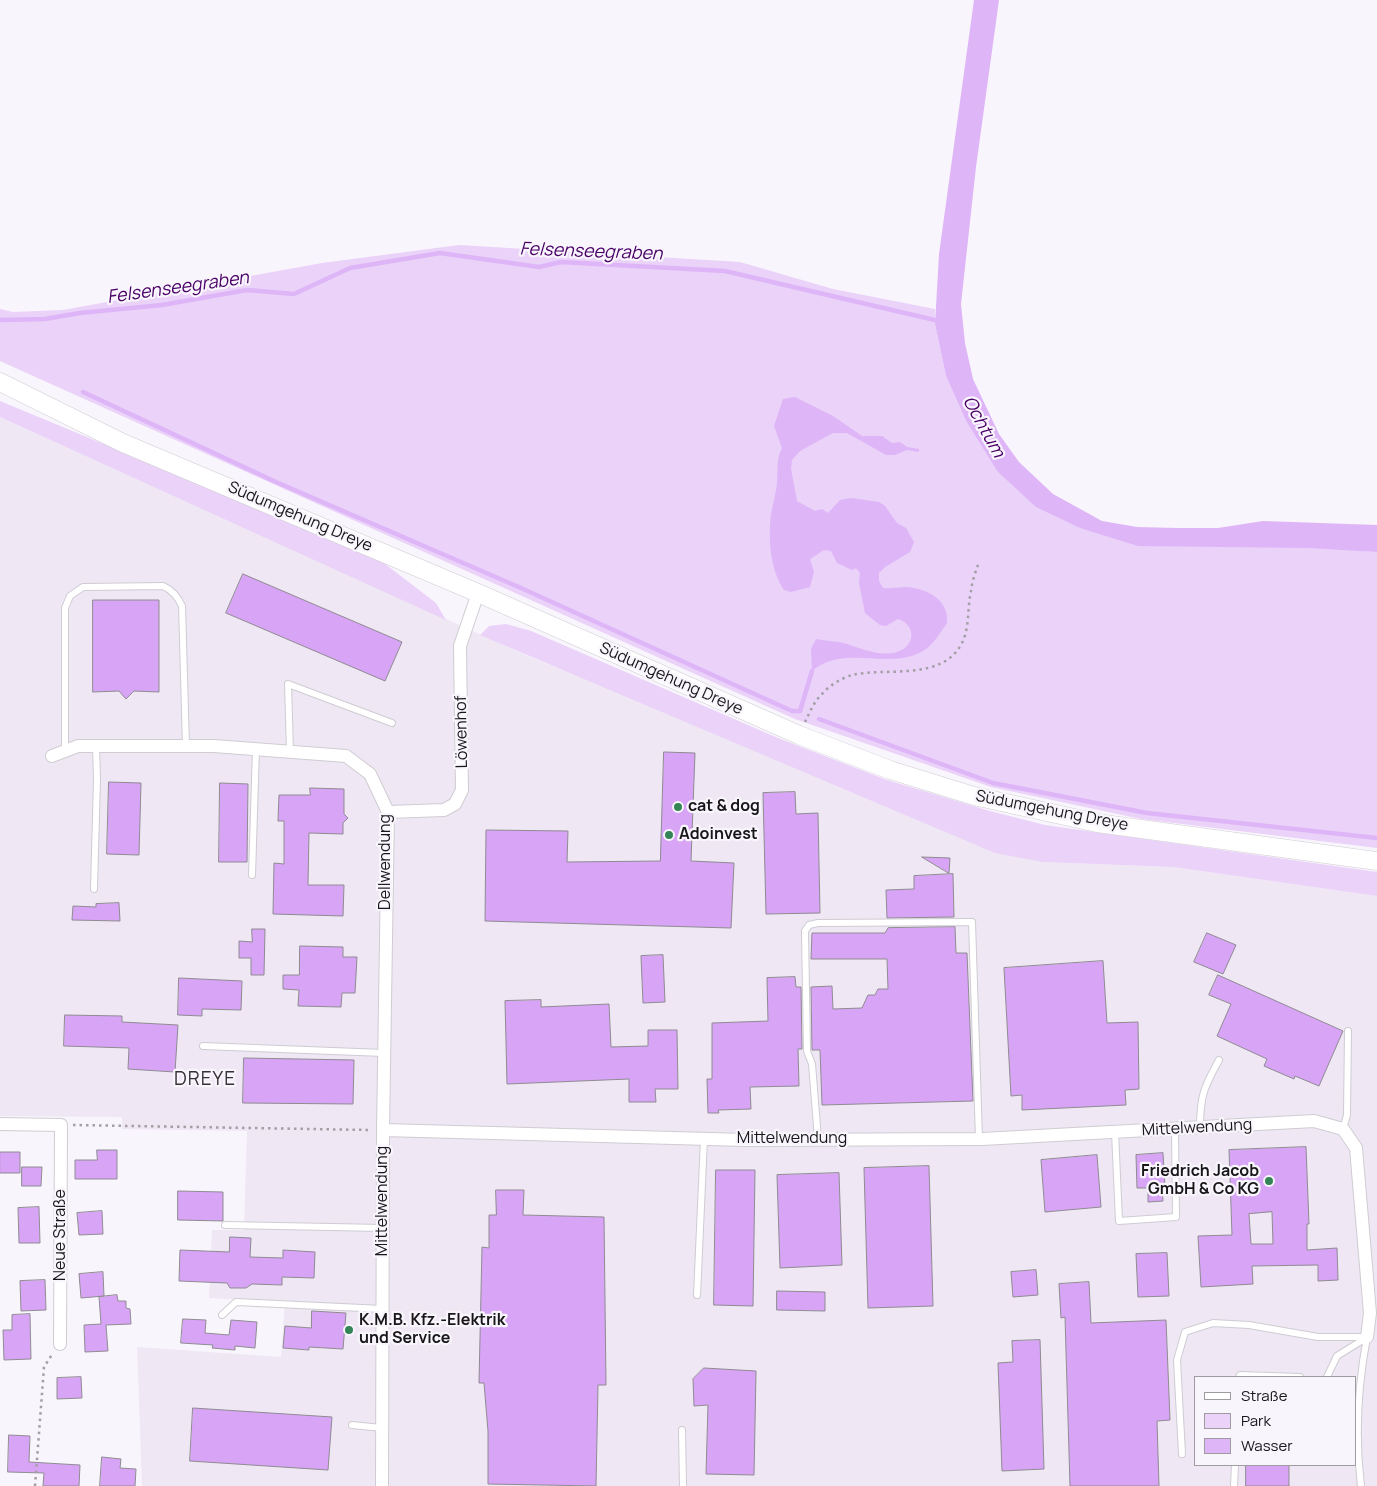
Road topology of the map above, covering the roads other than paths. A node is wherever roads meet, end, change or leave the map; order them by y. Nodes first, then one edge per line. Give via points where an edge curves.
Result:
1 (0, 382) edge
2 (478, 593) junction
3 (392, 723) dead end
4 (96, 746) junction
5 (186, 746) junction
6 (256, 750) junction
7 (65, 751) junction
8 (290, 752) junction
9 (52, 756) dead end
10 (388, 812) junction
11 (1377, 861) edge
12 (252, 875) dead end
13 (94, 889) dead end
14 (1348, 1031) dead end
15 (202, 1046) dead end
16 (384, 1052) junction
17 (1219, 1060) dead end
18 (0, 1124) edge
19 (1200, 1128) junction
20 (1343, 1128) junction
21 (1175, 1129) junction
22 (383, 1130) junction
23 (1115, 1132) junction
24 (704, 1139) junction
25 (818, 1139) junction
26 (979, 1139) junction
27 (225, 1226) dead end
28 (383, 1228) junction
29 (697, 1295) dead end
30 (383, 1309) junction
31 (222, 1315) dead end
32 (1367, 1337) junction
33 (60, 1344) road end
34 (1240, 1376) edge
35 (1280, 1376) edge
36 (1327, 1376) edge
37 (352, 1425) dead end
38 (382, 1428) junction
39 (682, 1430) dead end
40 (1182, 1454) dead end
41 (1235, 1466) edge
42 (382, 1480) edge
43 (390, 1486) edge
44 (683, 1486) edge
45 (1234, 1486) edge
46 (1361, 1486) edge

1 - 2 main road, Südumgehung Dreye via 123,443
2 - 10 street, Löwenhof via 460,646 462,790 455,804 444,810
2 - 11 main road, Südumgehung Dreye via 799,735 899,773 974,796 1097,823
3 - 8 lane via 288,684
4 - 5 street, Dellwendung
4 - 7 street, Dellwendung via 78,746
4 - 13 lane
5 - 6 street, Dellwendung
5 - 7 lane via 182,606 178,598 163,586 83,587 70,596 65,608
6 - 8 street, Dellwendung
6 - 12 lane
7 - 9 street, Dellwendung
8 - 10 street, Dellwendung via 346,756 370,774
10 - 16 street, Dellwendung
14 - 20 lane via 1348,1115
15 - 16 lane
16 - 22 street, Dellwendung
17 - 19 lane via 1203,1088
18 - 33 street, Neue Straße via 61,1125
19 - 20 street, Mittelwendung via 1314,1121
19 - 21 street, Mittelwendung
20 - 32 street via 1356,1148 1370,1313
21 - 23 street, Mittelwendung
21 - 23 lane via 1176,1217 1120,1221
22 - 24 street, Mittelwendung
22 - 28 street, Mittelwendung
23 - 26 street, Mittelwendung
24 - 25 street, Mittelwendung
24 - 29 lane
25 - 26 street, Mittelwendung
25 - 26 lane via 812,1064 807,1052 805,931 809,925 972,922
27 - 28 lane
28 - 30 street, Mittelwendung
30 - 31 lane via 236,1302
30 - 38 street, Mittelwendung
32 - 36 lane via 1336,1356
32 - 40 lane via 1318,1336 1213,1323 1185,1332 1177,1360
32 - 46 lane via 1361,1367 1358,1458
34 - 35 lane
37 - 38 lane
38 - 42 street, Mittelwendung
39 - 44 lane
41 - 45 lane
42 - 43 street

